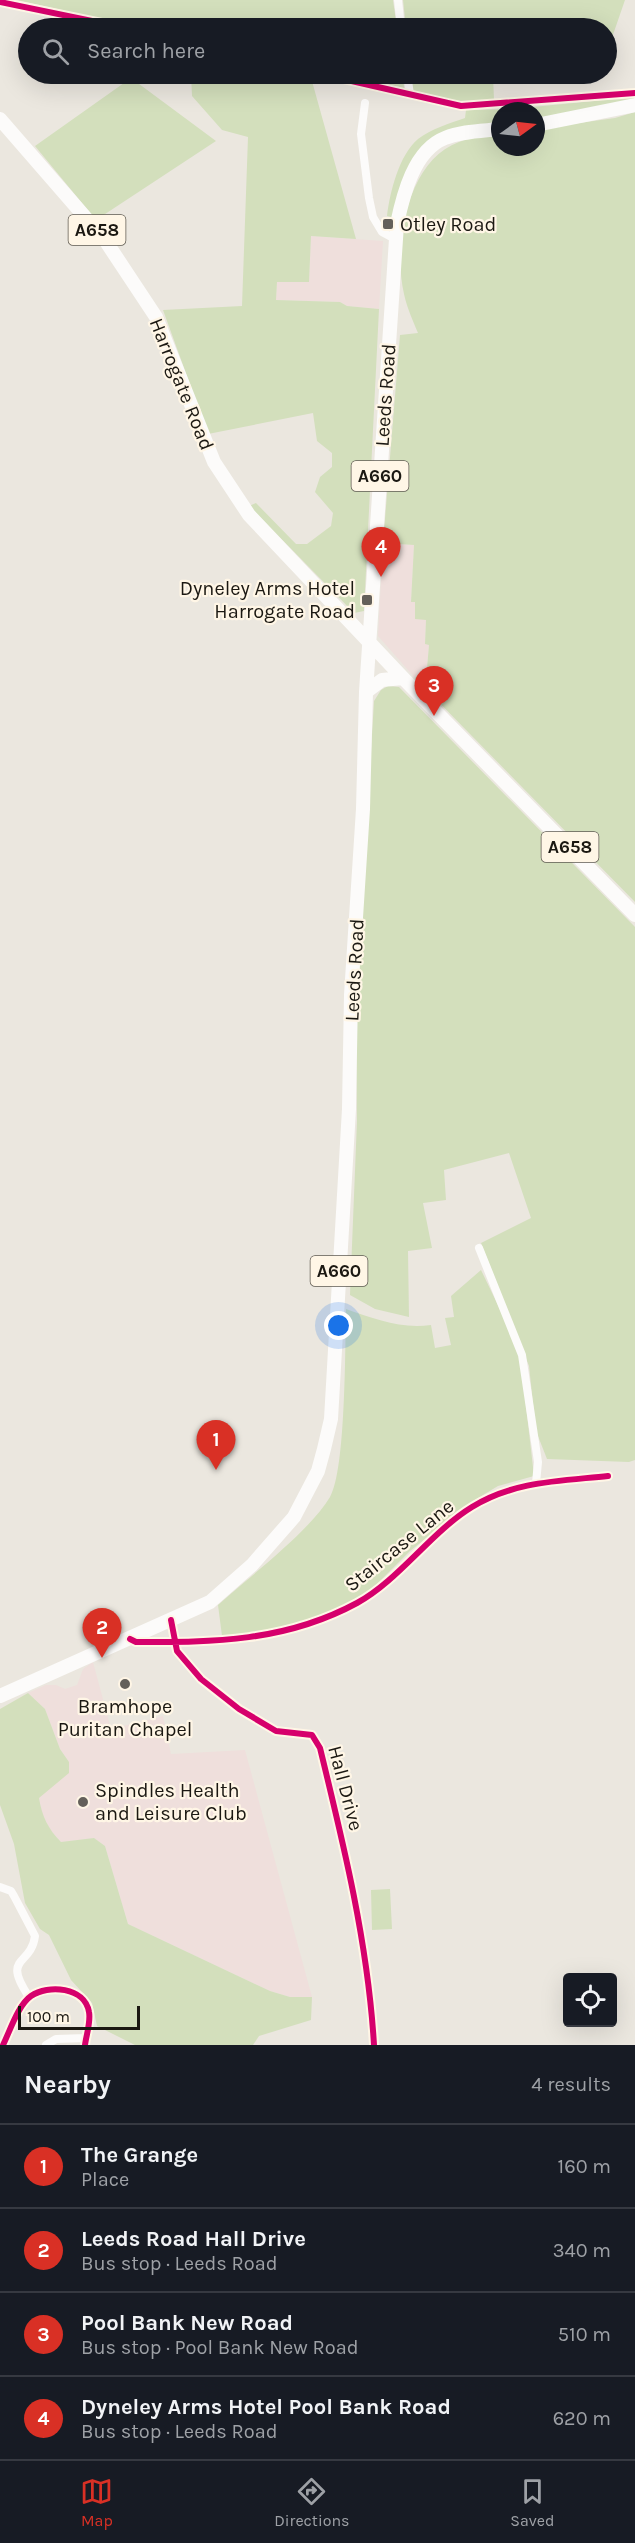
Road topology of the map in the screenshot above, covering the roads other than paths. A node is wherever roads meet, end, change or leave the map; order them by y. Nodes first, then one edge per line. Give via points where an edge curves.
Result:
1 (398, 0) edge
2 (0, 2) edge
3 (78, 18) edge
4 (400, 18) edge
5 (366, 84) edge
6 (408, 84) edge
7 (635, 93) edge
8 (410, 94) junction
9 (365, 103) dead end
10 (635, 105) edge
11 (0, 119) edge
12 (545, 123) edge
13 (491, 130) edge
14 (395, 239) junction
15 (369, 643) junction
16 (403, 678) junction
17 (366, 692) junction
18 (635, 915) edge
19 (479, 1248) dead end
20 (608, 1476) dead end
21 (536, 1482) junction
22 (171, 1620) junction
23 (129, 1639) junction
24 (174, 1642) junction
25 (0, 1696) edge
26 (0, 1887) edge
27 (29, 1997) junction
28 (85, 2042) edge
29 (3, 2045) edge
30 (46, 2045) edge
31 (374, 2045) edge

1 - 4 street
2 - 3 street
5 - 8 street
6 - 8 street
7 - 8 street via 460,106
9 - 14 street via 360,134 373,217 382,232
10 - 12 highway
11 - 15 highway, Harrogate Road / A658 via 105,240 156,317 214,462 233,494 269,539
13 - 14 highway, Leeds Road / A660 via 458,134 431,146 407,189
14 - 15 highway, Leeds Road / A660
15 - 16 highway, A658
15 - 17 highway, Leeds Road / A660
16 - 17 highway via 382,680
16 - 18 highway, A658
17 - 22 highway, Leeds Road / A660 via 349,1109 329,1429 315,1478 282,1532 210,1602
19 - 21 street via 522,1355 538,1462
20 - 21 street, Staircase Lane
21 - 24 street, Staircase Lane via 498,1493 470,1508 359,1602 331,1616 298,1629 234,1641
22 - 23 highway, Leeds Road / A660
22 - 24 street, Hall Drive
23 - 24 street, Staircase Lane
23 - 25 highway, Leeds Road / A660
24 - 31 street, Hall Drive via 185,1663 239,1708 276,1731 312,1735 320,1748 349,1866 368,1972
26 - 27 street via 14,1896 35,1936 17,1968
27 - 28 street via 46,1989 63,1990 78,1997 89,2013
27 - 29 street
28 - 30 street via 56,2038

